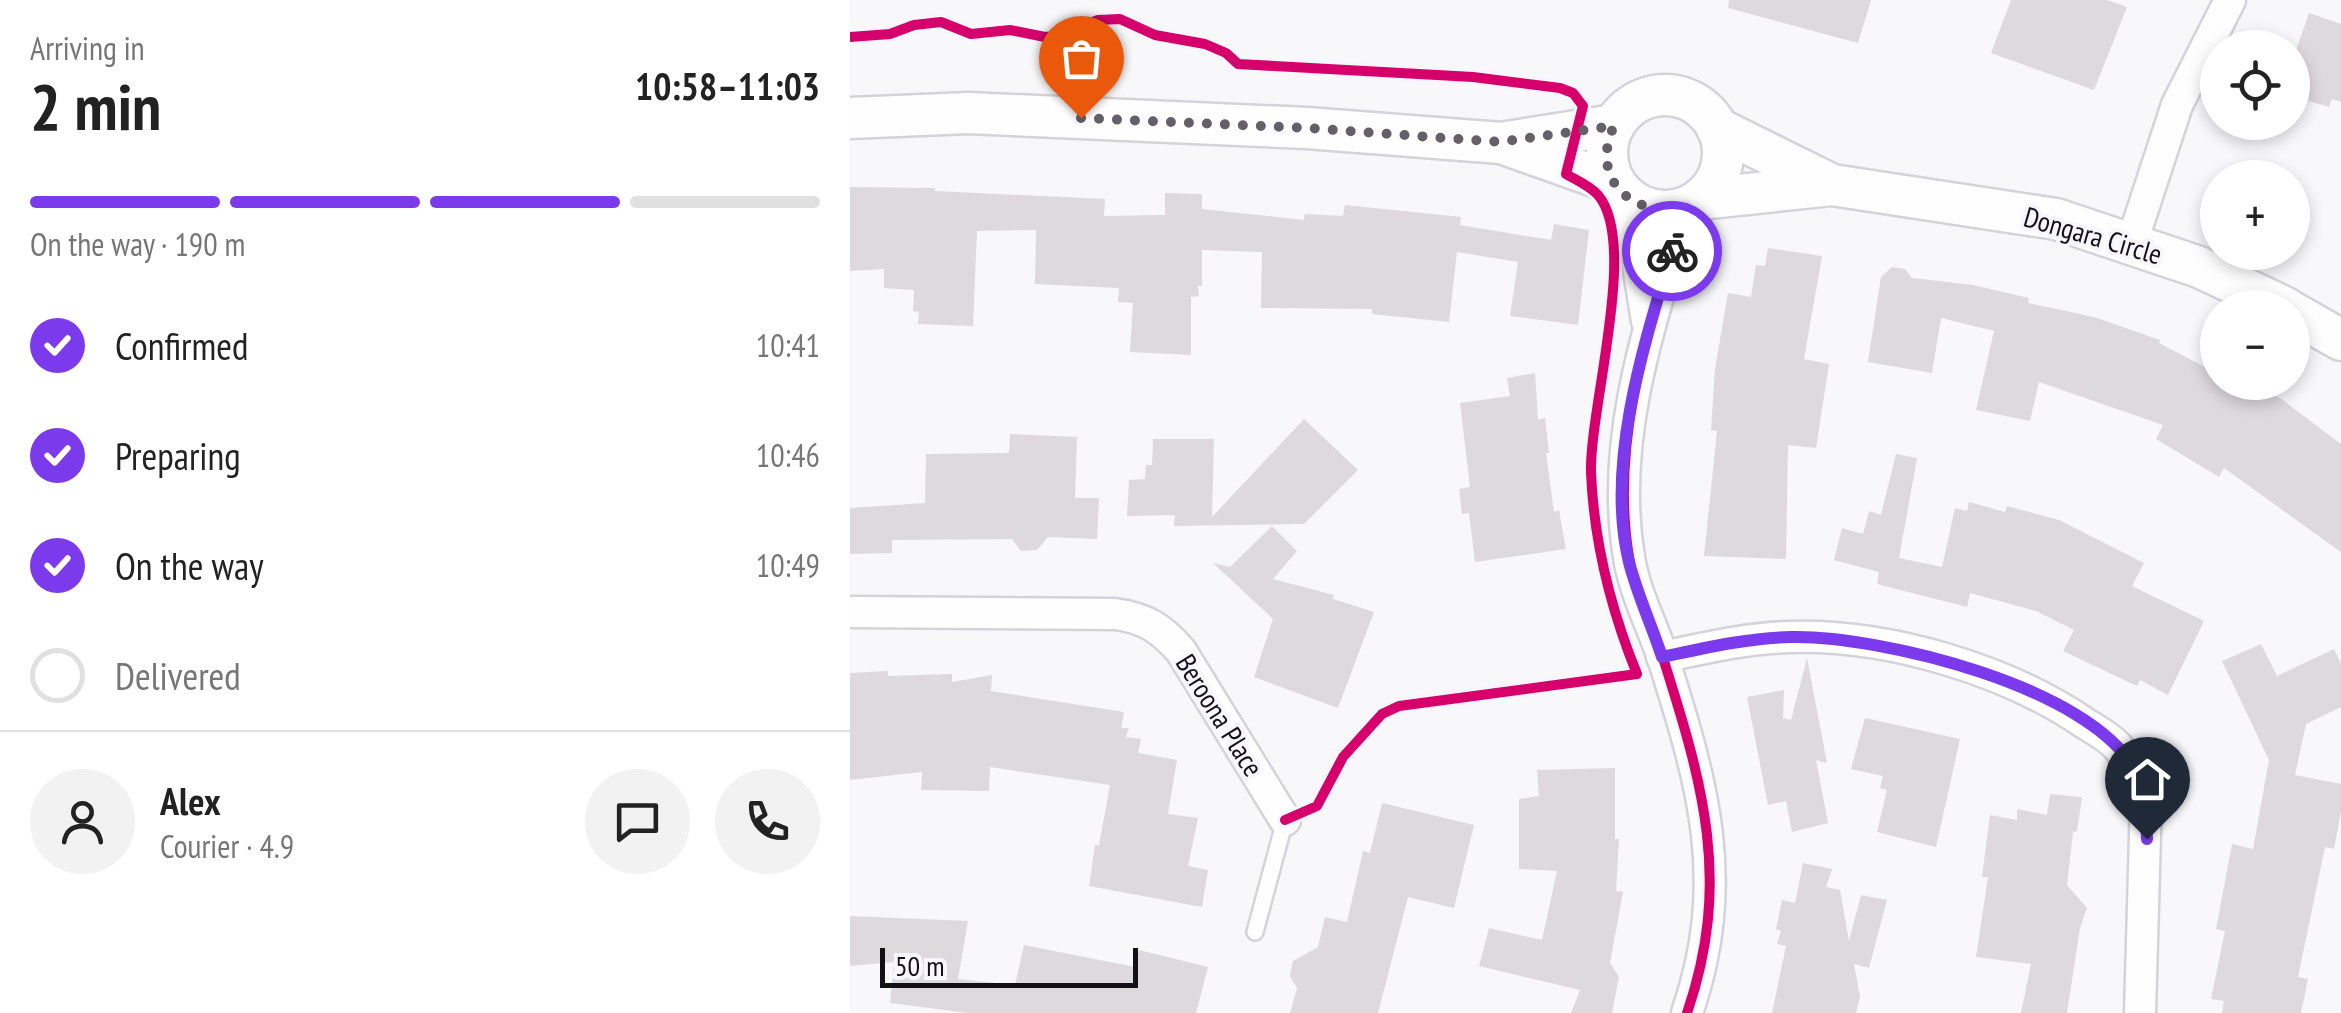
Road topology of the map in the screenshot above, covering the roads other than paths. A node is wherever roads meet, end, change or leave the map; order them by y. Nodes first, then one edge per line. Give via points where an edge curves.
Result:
1 (2230, 0) edge
2 (850, 118) edge
3 (1614, 126) junction
4 (1716, 128) junction
5 (1500, 142) junction
6 (1832, 186) junction
7 (1620, 190) junction
8 (1692, 204) junction
9 (2132, 242) junction
10 (2248, 290) edge
11 (2310, 322) edge
12 (1648, 329) junction
13 (2341, 340) edge
14 (850, 612) edge
15 (1662, 657) junction
16 (1284, 820) joint
17 (1255, 932) dead end
18 (1687, 1013) edge
19 (2140, 1013) edge

1 - 9 street via 2177,105
2 - 5 street via 968,113
3 - 4 street via 1637,100 1661,94 1697,103
3 - 5 street
3 - 7 street via 1607,164
4 - 6 street, Dongara Circle
4 - 8 street via 1723,160 1718,178
5 - 7 street
6 - 8 street, Dongara Circle
6 - 9 street, Dongara Circle via 2056,218
7 - 8 street via 1656,211
7 - 12 street
8 - 12 street
9 - 10 street, Dongara Circle
11 - 13 street
12 - 15 street via 1622,483 1629,560
14 - 16 street, Beroona Place via 1140,617 1181,651
15 - 18 street via 1700,782 1710,850 1710,924
15 - 19 street via 1792,637 1915,652 2026,689 2115,743 2146,799
16 - 17 lane, Beroona Place

